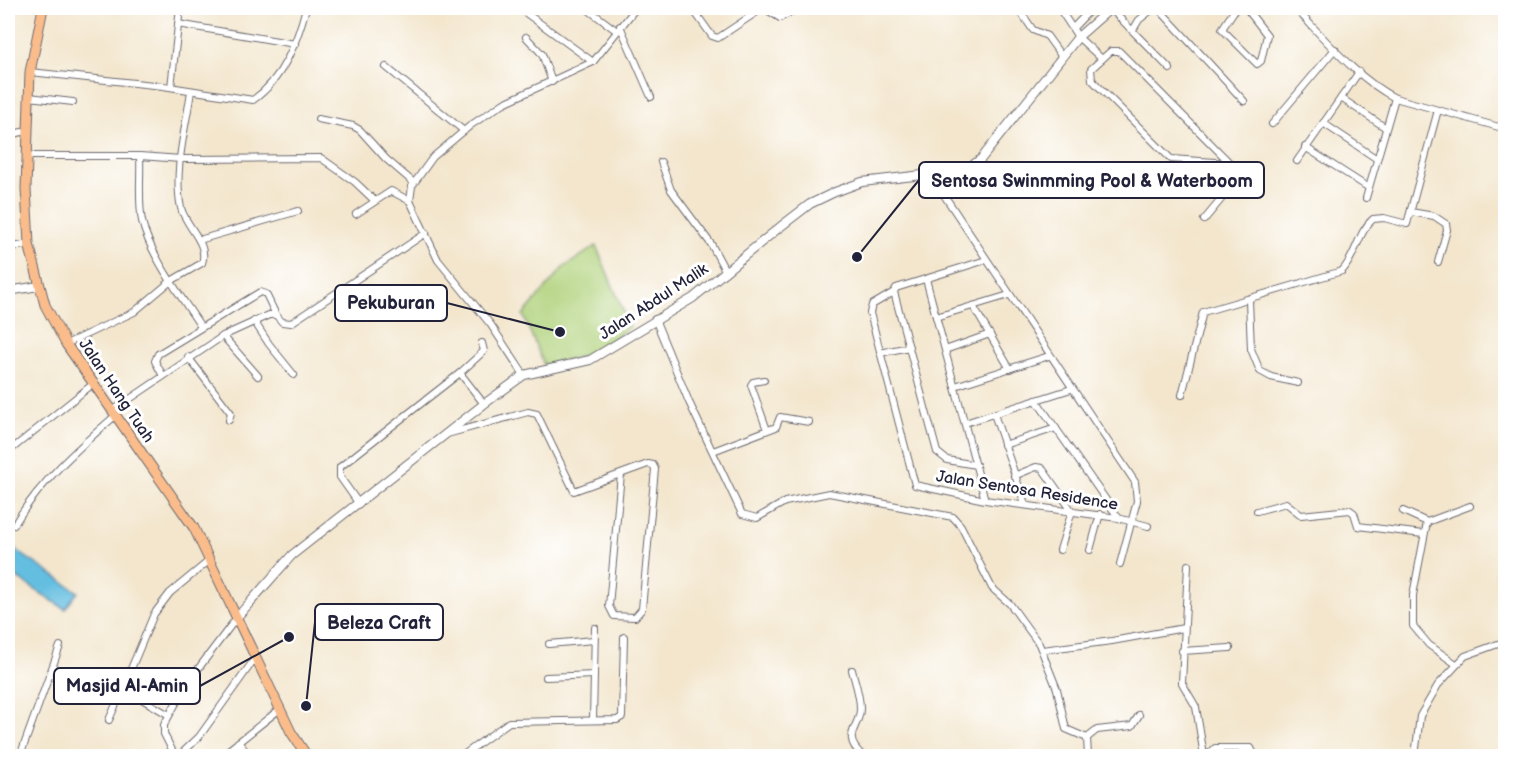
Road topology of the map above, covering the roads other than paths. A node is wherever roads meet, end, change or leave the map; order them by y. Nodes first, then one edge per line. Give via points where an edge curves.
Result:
1 (43, 8) edge
2 (180, 8) edge
3 (306, 8) edge
4 (519, 8) edge
5 (586, 8) edge
6 (636, 8) edge
7 (692, 8) edge
8 (764, 8) edge
9 (799, 8) edge
10 (1018, 8) edge
11 (1059, 8) edge
12 (1092, 8) edge
13 (1111, 8) edge
14 (1156, 8) edge
15 (1236, 8) edge
16 (1246, 8) edge
17 (1295, 8) edge
18 (1309, 8) edge
19 (1302, 15) junction
20 (178, 24) junction
21 (1073, 28) junction
22 (619, 29) junction
23 (1133, 30) junction
24 (526, 37) dead end
25 (1078, 37) junction
26 (295, 44) junction
27 (1335, 49) junction
28 (1062, 57) junction
29 (1102, 59) junction
30 (593, 62) junction
31 (386, 67) dead end
32 (1170, 69) dead end
33 (30, 72) junction
34 (1359, 72) junction
35 (552, 82) junction
36 (171, 87) junction
37 (191, 91) junction
38 (29, 97) junction
39 (651, 97) dead end
40 (1341, 98) junction
41 (1395, 98) junction
42 (1244, 101) dead end
43 (73, 102) dead end
44 (1438, 110) junction
45 (318, 119) dead end
46 (1323, 123) junction
47 (1272, 124) dead end
48 (1386, 128) junction
49 (1506, 129) edge
50 (27, 131) junction
51 (464, 131) junction
52 (8, 135) edge
53 (1305, 147) junction
54 (26, 156) junction
55 (141, 156) junction
56 (181, 159) junction
57 (1377, 159) junction
58 (1297, 161) dead end
59 (661, 162) dead end
60 (1230, 163) junction
61 (930, 174) junction
62 (413, 182) junction
63 (1369, 188) junction
64 (1366, 198) dead end
65 (375, 201) junction
66 (410, 201) junction
67 (298, 211) dead end
68 (1411, 212) junction
69 (356, 214) dead end
70 (1204, 220) dead end
71 (426, 233) junction
72 (199, 240) junction
73 (29, 244) junction
74 (8, 248) edge
75 (986, 260) junction
76 (1438, 262) dead end
77 (726, 272) junction
78 (926, 279) junction
79 (171, 281) junction
80 (39, 286) junction
81 (8, 291) edge
82 (894, 292) junction
83 (1009, 295) junction
84 (1248, 300) junction
85 (973, 306) junction
86 (276, 315) junction
87 (936, 317) junction
88 (655, 319) junction
89 (254, 321) junction
90 (201, 327) junction
91 (990, 334) junction
92 (223, 336) junction
93 (66, 344) junction
94 (482, 344) dead end
95 (909, 347) junction
96 (945, 350) junction
97 (880, 353) junction
98 (1049, 356) junction
99 (188, 357) junction
100 (1010, 369) junction
101 (460, 373) junction
102 (163, 375) junction
103 (294, 375) dead end
104 (524, 375) junction
105 (258, 376) dead end
106 (764, 381) dead end
107 (1298, 383) dead end
108 (93, 384) junction
109 (955, 386) junction
110 (1071, 389) junction
111 (1182, 395) dead end
112 (1036, 400) junction
113 (484, 404) junction
114 (114, 414) junction
115 (994, 414) junction
116 (229, 420) dead end
117 (809, 422) dead end
118 (965, 423) junction
119 (1056, 429) junction
120 (767, 430) junction
121 (447, 434) junction
122 (1004, 445) junction
123 (713, 451) junction
124 (8, 452) edge
125 (976, 465) junction
126 (621, 474) junction
127 (1014, 476) junction
128 (985, 500) junction
129 (359, 504) junction
130 (1025, 504) junction
131 (1470, 506) dead end
132 (1072, 511) junction
133 (1257, 511) dead end
134 (1403, 511) dead end
135 (1100, 514) junction
136 (1118, 518) junction
137 (1131, 521) junction
138 (1427, 522) junction
139 (14, 525) dead end
140 (1148, 526) dead end
141 (1423, 534) junction
142 (1060, 550) dead end
143 (1090, 550) dead end
144 (210, 560) junction
145 (1120, 564) dead end
146 (1188, 564) dead end
147 (238, 616) junction
148 (1184, 627) junction
149 (595, 628) dead end
150 (624, 637) dead end
151 (594, 640) junction
152 (1506, 640) edge
153 (549, 644) dead end
154 (60, 646) dead end
155 (1230, 648) dead end
156 (1042, 650) junction
157 (1182, 651) junction
158 (257, 657) junction
159 (1456, 664) junction
160 (852, 670) dead end
161 (594, 675) junction
162 (546, 677) dead end
163 (123, 688) junction
164 (280, 709) junction
165 (169, 715) junction
166 (1138, 715) dead end
167 (110, 720) dead end
168 (593, 720) junction
169 (1087, 738) junction
170 (238, 742) junction
171 (20, 756) edge
172 (177, 756) edge
173 (221, 756) edge
174 (250, 756) edge
175 (307, 756) edge
176 (462, 756) edge
177 (863, 756) edge
178 (1088, 756) edge
179 (1176, 756) edge
180 (1206, 756) edge
181 (1256, 756) edge
182 (1415, 756) edge

1 - 33 main road, Jalan Hang Tuah
2 - 20 street
3 - 26 street
4 - 30 street
5 - 22 street
6 - 22 street
7 - 8 street via 712,36 718,38
8 - 9 street via 780,18
10 - 28 street via 1033,30 1047,36
11 - 21 street
12 - 21 street
13 - 23 street
13 - 25 street, Jalan Abdul Malik
14 - 23 street via 1139,20
14 - 42 street
15 - 16 street via 1222,28 1257,64 1267,35
17 - 19 street
18 - 19 street
19 - 27 street
20 - 26 street
20 - 36 street
21 - 25 street
22 - 30 street
22 - 39 street
23 - 32 street
24 - 35 street via 542,54
25 - 28 street, Jalan Abdul Malik
25 - 29 street
26 - 37 street via 281,69 252,100
27 - 34 street
27 - 47 street
28 - 61 street, Jalan Abdul Malik via 981,159 970,167
29 - 60 street via 1111,51 1119,51
29 - 60 street via 1091,69 1092,80 1164,153 1177,161
30 - 35 street
31 - 51 street
33 - 36 street
33 - 38 main road, Jalan Hang Tuah
34 - 40 street
34 - 41 street
35 - 51 street via 504,103
36 - 37 street
37 - 56 street
38 - 43 street
38 - 50 main road, Jalan Hang Tuah
40 - 46 street
40 - 48 street
41 - 44 street
41 - 48 street
44 - 49 street
44 - 68 street
45 - 62 street via 360,130
46 - 53 street
46 - 57 street
48 - 57 street
50 - 52 street
50 - 54 main road, Jalan Hang Tuah
51 - 62 street via 433,157
53 - 58 street
53 - 63 street
54 - 55 street
54 - 73 main road, Jalan Hang Tuah
55 - 56 street
55 - 79 street via 142,221
56 - 65 street via 325,158
56 - 72 street via 181,207
57 - 63 street
59 - 77 street via 671,190 711,244
60 - 70 street via 1238,179
61 - 75 street
61 - 77 street, Jalan Abdul Malik via 862,182 835,192 795,216
62 - 66 street
63 - 64 street
65 - 66 street via 390,191
65 - 69 street
66 - 71 street
67 - 72 street
68 - 76 street via 1434,216 1446,224
68 - 84 street via 1406,225 1384,218 1369,223 1342,271
71 - 86 street via 291,323 282,322
71 - 104 street via 438,260 491,325
72 - 79 street via 202,263
73 - 74 street
73 - 80 main road, Jalan Hang Tuah
75 - 78 street
75 - 83 street
77 - 88 street, Jalan Abdul Malik via 693,298
78 - 82 street
78 - 87 street
79 - 90 street
79 - 93 street via 134,312
80 - 81 street
80 - 93 main road, Jalan Hang Tuah
82 - 95 street
82 - 97 street, Jalan Sentosa Residence via 872,305 870,314
83 - 85 street
83 - 98 street
84 - 107 street via 1251,349 1260,371
84 - 111 street via 1206,310 1200,316
85 - 87 street
85 - 91 street
86 - 89 street
86 - 90 street via 262,291
87 - 96 street
88 - 104 street, Jalan Abdul Malik via 590,360
88 - 123 street
89 - 92 street
89 - 103 street
90 - 102 street via 155,358
91 - 96 street
91 - 100 street
92 - 99 street
92 - 105 street
93 - 108 main road, Jalan Hang Tuah
94 - 101 street via 484,351
95 - 97 street
95 - 125 street via 938,452 947,460
96 - 109 street
97 - 128 street, Jalan Sentosa Residence via 915,485
98 - 100 street
98 - 110 street
99 - 102 street
99 - 116 street via 231,413
100 - 109 street
101 - 113 street
101 - 129 street via 340,467 340,477
102 - 114 street
104 - 113 street, Jalan Abdul Malik
106 - 120 street via 753,382 751,386
108 - 114 main road, Jalan Hang Tuah
108 - 124 street
109 - 118 street
110 - 112 street
110 - 137 street via 1135,482 1137,501
112 - 115 street
112 - 119 street
113 - 121 street, Jalan Abdul Malik
114 - 139 street via 45,483
114 - 144 main road, Jalan Hang Tuah via 194,528
115 - 118 street
115 - 122 street
117 - 120 street via 784,416 776,427
118 - 125 street
119 - 122 street
119 - 136 street
120 - 123 street
121 - 126 street via 532,412 537,414 572,490
121 - 129 street, Jalan Abdul Malik
122 - 127 street
123 - 156 street via 745,517 757,518 785,502 829,493 953,517 988,583 1010,604
125 - 128 street
126 - 126 street via 648,464 655,469 642,609 635,617 614,616 609,606
127 - 130 street
127 - 132 street via 1042,468
128 - 130 street, Jalan Sentosa Residence
129 - 147 street, Jalan Abdul Malik via 292,555
130 - 132 street, Jalan Sentosa Residence
131 - 138 street
132 - 135 street, Jalan Sentosa Residence
132 - 142 street
133 - 141 street via 1287,502 1301,515 1350,510 1358,526
134 - 138 street
135 - 136 street, Jalan Sentosa Residence
135 - 143 street
136 - 137 street, Jalan Sentosa Residence
137 - 140 street, Jalan Sentosa Residence
137 - 145 street
138 - 141 street
141 - 159 street via 1413,595 1413,626 1424,640
144 - 147 main road, Jalan Hang Tuah
144 - 163 street via 170,594 154,614
146 - 148 street
147 - 158 main road, Jalan Hang Tuah
147 - 165 street via 207,655
148 - 156 street
148 - 157 street
149 - 151 street
150 - 168 street via 622,717
151 - 153 street
151 - 161 street
152 - 159 street via 1465,656
154 - 171 street
155 - 157 street
156 - 169 street via 1066,729
157 - 180 street via 1182,683 1196,707
158 - 164 main road, Jalan Hang Tuah
158 - 172 street via 199,737
159 - 182 street via 1420,716
160 - 177 street via 860,709 852,739
161 - 162 street
161 - 168 street
163 - 165 street
163 - 167 street
164 - 170 street
164 - 175 main road, Jalan Hang Tuah
165 - 172 street via 163,729
166 - 169 street via 1132,726 1097,730
168 - 176 street via 509,722
169 - 178 street
170 - 173 street
170 - 174 street
178 - 179 street
180 - 181 street via 1215,748 1230,746 1251,748

